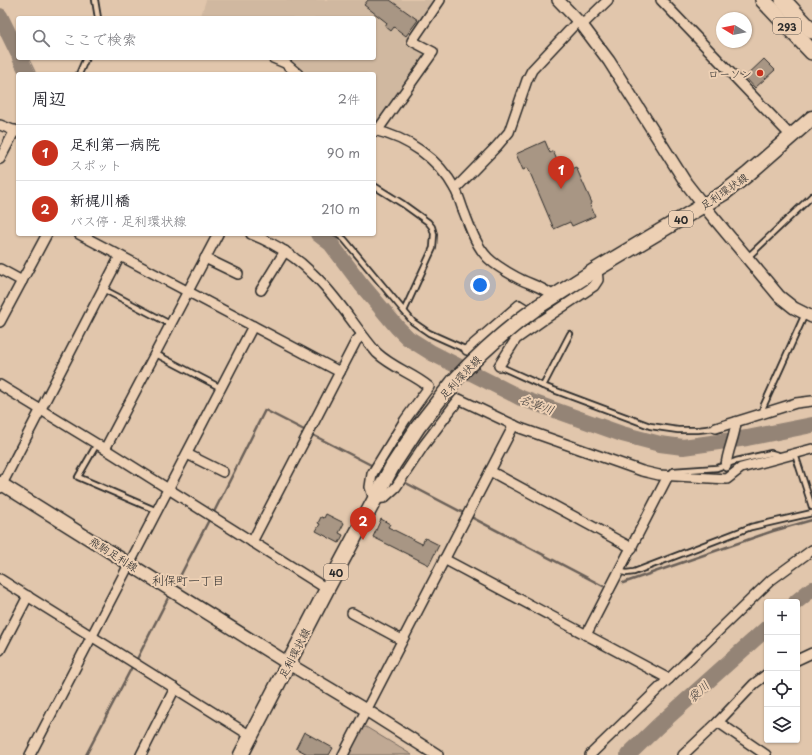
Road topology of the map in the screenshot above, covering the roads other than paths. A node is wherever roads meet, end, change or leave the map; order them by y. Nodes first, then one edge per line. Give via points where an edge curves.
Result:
1 (95, 0) edge
2 (440, 0) edge
3 (558, 0) edge
4 (608, 0) edge
5 (661, 0) edge
6 (763, 0) edge
7 (783, 0) edge
8 (98, 16) edge
9 (580, 23) junction
10 (812, 31) edge
11 (812, 52) edge
12 (85, 60) edge
13 (278, 60) edge
14 (80, 72) edge
15 (295, 72) edge
16 (812, 118) edge
17 (0, 125) edge
18 (16, 131) edge
19 (376, 131) edge
20 (16, 133) edge
21 (792, 137) junction
22 (0, 159) edge
23 (376, 187) edge
24 (455, 189) junction
25 (812, 196) edge
26 (704, 206) junction
27 (46, 236) edge
28 (83, 236) edge
29 (217, 236) edge
30 (255, 236) edge
31 (340, 236) edge
32 (285, 251) junction
33 (120, 256) junction
34 (205, 258) junction
35 (746, 258) junction
36 (0, 269) edge
37 (597, 269) junction
38 (238, 274) dead end
39 (22, 281) junction
40 (103, 289) junction
41 (261, 290) dead end
42 (187, 291) junction
43 (553, 296) junction
44 (404, 311) junction
45 (809, 315) edge
46 (543, 320) junction
47 (0, 322) edge
48 (170, 324) junction
49 (253, 326) junction
50 (570, 334) dead end
51 (362, 335) junction
52 (467, 350) joint
53 (154, 353) junction
54 (499, 366) joint
55 (340, 372) junction
56 (0, 385) edge
57 (543, 386) junction
58 (221, 388) junction
59 (812, 401) edge
60 (40, 410) junction
61 (763, 414) junction
62 (514, 425) junction
63 (736, 425) junction
64 (716, 428) joint
65 (101, 446) junction
66 (812, 449) edge
67 (795, 453) junction
68 (187, 454) junction
69 (783, 456) junction
70 (726, 462) junction
71 (490, 471) junction
72 (223, 472) dead end
73 (668, 476) junction
74 (1, 485) edge
75 (168, 490) junction
76 (374, 499) junction
77 (812, 507) edge
78 (158, 511) junction
79 (812, 513) edge
80 (252, 542) junction
81 (632, 548) junction
82 (812, 550) edge
83 (444, 559) junction
84 (130, 564) junction
85 (619, 571) junction
86 (0, 579) edge
87 (327, 589) junction
88 (28, 596) junction
89 (352, 612) dead end
90 (586, 635) junction
91 (92, 636) junction
92 (402, 640) junction
93 (0, 650) edge
94 (812, 653) edge
95 (800, 659) edge
96 (289, 664) junction
97 (764, 676) edge
98 (669, 679) junction
99 (175, 688) junction
100 (366, 710) junction
101 (718, 722) junction
102 (251, 736) junction
103 (30, 755) edge
104 (141, 755) edge
105 (241, 755) edge
106 (343, 755) edge
107 (437, 755) edge
108 (590, 755) edge
109 (683, 755) edge
110 (766, 755) edge

1 - 8 lane
2 - 19 street via 412,42 433,52
3 - 9 street
4 - 9 street
5 - 21 street
6 - 11 highway, 293
7 - 10 highway, 293
9 - 24 street via 532,70 509,132
9 - 26 street via 609,61 686,183
12 - 14 lane
13 - 15 street
16 - 21 main road, 足利環状線 / 40
17 - 18 street
19 - 24 street via 410,143 434,161
20 - 22 street
21 - 26 main road, 足利環状線 / 40 via 735,185
23 - 44 lane via 428,222 434,234 433,248
24 - 43 street via 470,228 488,258 516,277 542,288
25 - 35 lane
26 - 35 street
26 - 37 main road, 足利環状線 / 40
27 - 39 street
28 - 33 street
29 - 34 street
30 - 32 street
31 - 44 lane
32 - 41 street
32 - 51 street via 313,274
33 - 40 street
33 - 42 street
34 - 38 street
34 - 42 street
35 - 45 street via 778,296
36 - 39 street
37 - 43 main road, 足利環状線 / 40
37 - 46 street via 598,280 594,286
39 - 47 street
40 - 48 lane
40 - 60 street
42 - 48 street
42 - 49 street
43 - 76 main road, 足利環状線 / 40, bridge via 515,324 454,381 418,427
44 - 52 lane via 420,327
45 - 61 lane via 763,407
46 - 52 street via 519,305
46 - 54 street via 516,339
48 - 53 street
49 - 55 street
49 - 58 street
50 - 57 lane
51 - 55 street via 356,341
51 - 76 street via 384,360 429,387 372,474 370,487
53 - 58 lane
53 - 65 street
54 - 57 lane
55 - 80 street
56 - 60 street
57 - 64 lane via 650,426 678,430
58 - 68 street
59 - 61 street via 796,403
60 - 65 street
60 - 74 street
61 - 63 street
62 - 71 street
62 - 73 street via 612,461 659,476
62 - 76 street via 459,399 396,487 384,498
63 - 64 street
63 - 70 street
65 - 75 street
65 - 78 lane via 78,477
66 - 67 street
67 - 69 street
67 - 77 lane
68 - 72 street
68 - 75 street
69 - 70 lane via 772,453
69 - 73 street via 741,468 727,479
70 - 73 lane via 717,468 673,471
71 - 81 street
71 - 83 street
73 - 81 street
74 - 84 main road, 飛駒足利線
75 - 78 street
75 - 80 street
76 - 87 main road, 足利環状線 / 40
78 - 84 street
79 - 85 lane via 751,527 634,572
80 - 87 street
81 - 85 street
82 - 98 street via 771,580
83 - 90 street
83 - 92 street
84 - 91 street
84 - 96 main road, 飛駒足利線
85 - 90 street
86 - 88 street
87 - 96 main road, 足利環状線 / 40
88 - 91 street
88 - 93 street
89 - 92 street
90 - 98 street
91 - 99 street
91 - 103 street
92 - 100 street
94 - 95 street
96 - 100 street
96 - 102 main road, 足利環状線 / 40
97 - 101 street
98 - 108 street
99 - 102 street
99 - 104 street
100 - 106 street
100 - 107 street
101 - 109 street
101 - 110 street
102 - 105 main road, 足利環状線 / 40

